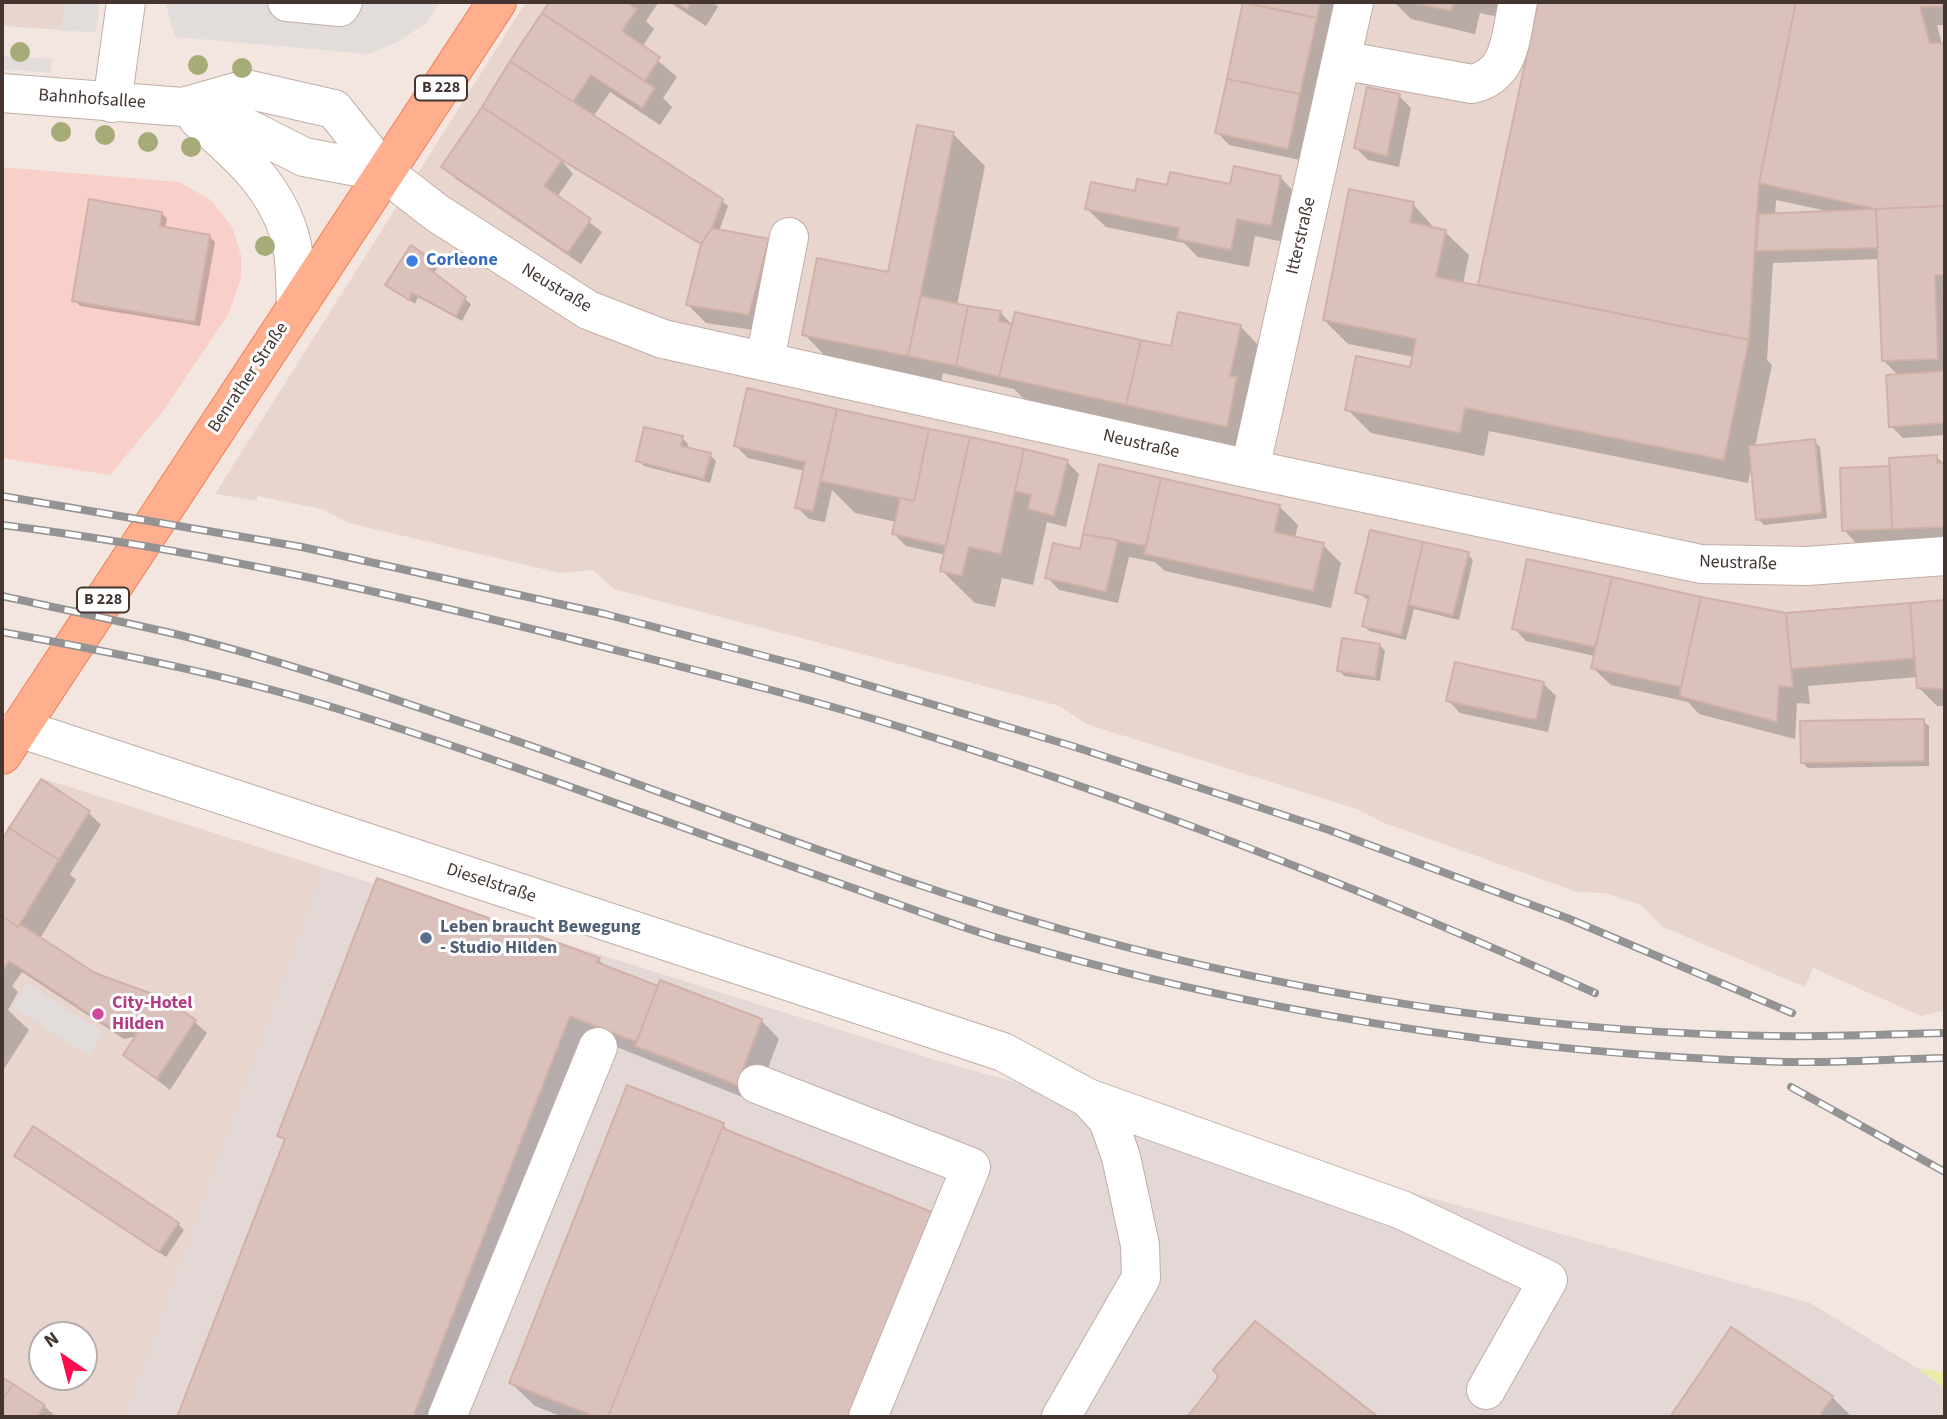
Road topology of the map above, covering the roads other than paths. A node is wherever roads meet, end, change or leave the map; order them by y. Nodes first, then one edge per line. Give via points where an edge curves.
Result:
1 (287, 2) edge
2 (343, 2) edge
3 (1354, 2) edge
4 (1518, 2) edge
5 (128, 3) edge
6 (486, 5) edge
7 (1341, 60) junction
8 (2, 93) edge
9 (112, 103) junction
10 (183, 107) junction
11 (384, 172) junction
12 (789, 237) dead end
13 (296, 306) junction
14 (765, 360) junction
15 (1250, 470) junction
16 (1945, 556) edge
17 (10, 742) edge
18 (598, 1047) dead end
19 (757, 1084) dead end
20 (1088, 1098) junction
21 (1486, 1390) dead end
22 (447, 1417) edge
23 (868, 1417) edge
24 (1061, 1417) edge

1 - 2 street via 340,7
3 - 7 street, Itterstraße
4 - 7 street via 1504,61 1487,80 1472,84
5 - 9 street
6 - 11 main road, Benrather Straße / B 228
7 - 15 street, Itterstraße
8 - 9 street, Bahnhofsallee
9 - 10 street, Bahnhofsallee
10 - 11 street, Bahnhofsallee via 231,120 304,157
10 - 11 street, Bahnhofsallee via 246,89 334,109
10 - 13 street via 238,154 276,201 292,242
11 - 13 main road, Benrather Straße / B 228
11 - 14 street, Neustraße via 468,234 588,310 663,339
12 - 14 street
13 - 17 main road, Benrather Straße / B 228
14 - 15 street, Neustraße
15 - 16 street, Neustraße via 1701,564 1807,566
17 - 20 street, Dieselstraße via 1003,1052
18 - 22 street
19 - 23 street via 971,1167
20 - 21 street via 1402,1210 1548,1280
20 - 24 street via 1108,1121 1121,1157 1140,1245 1141,1278

